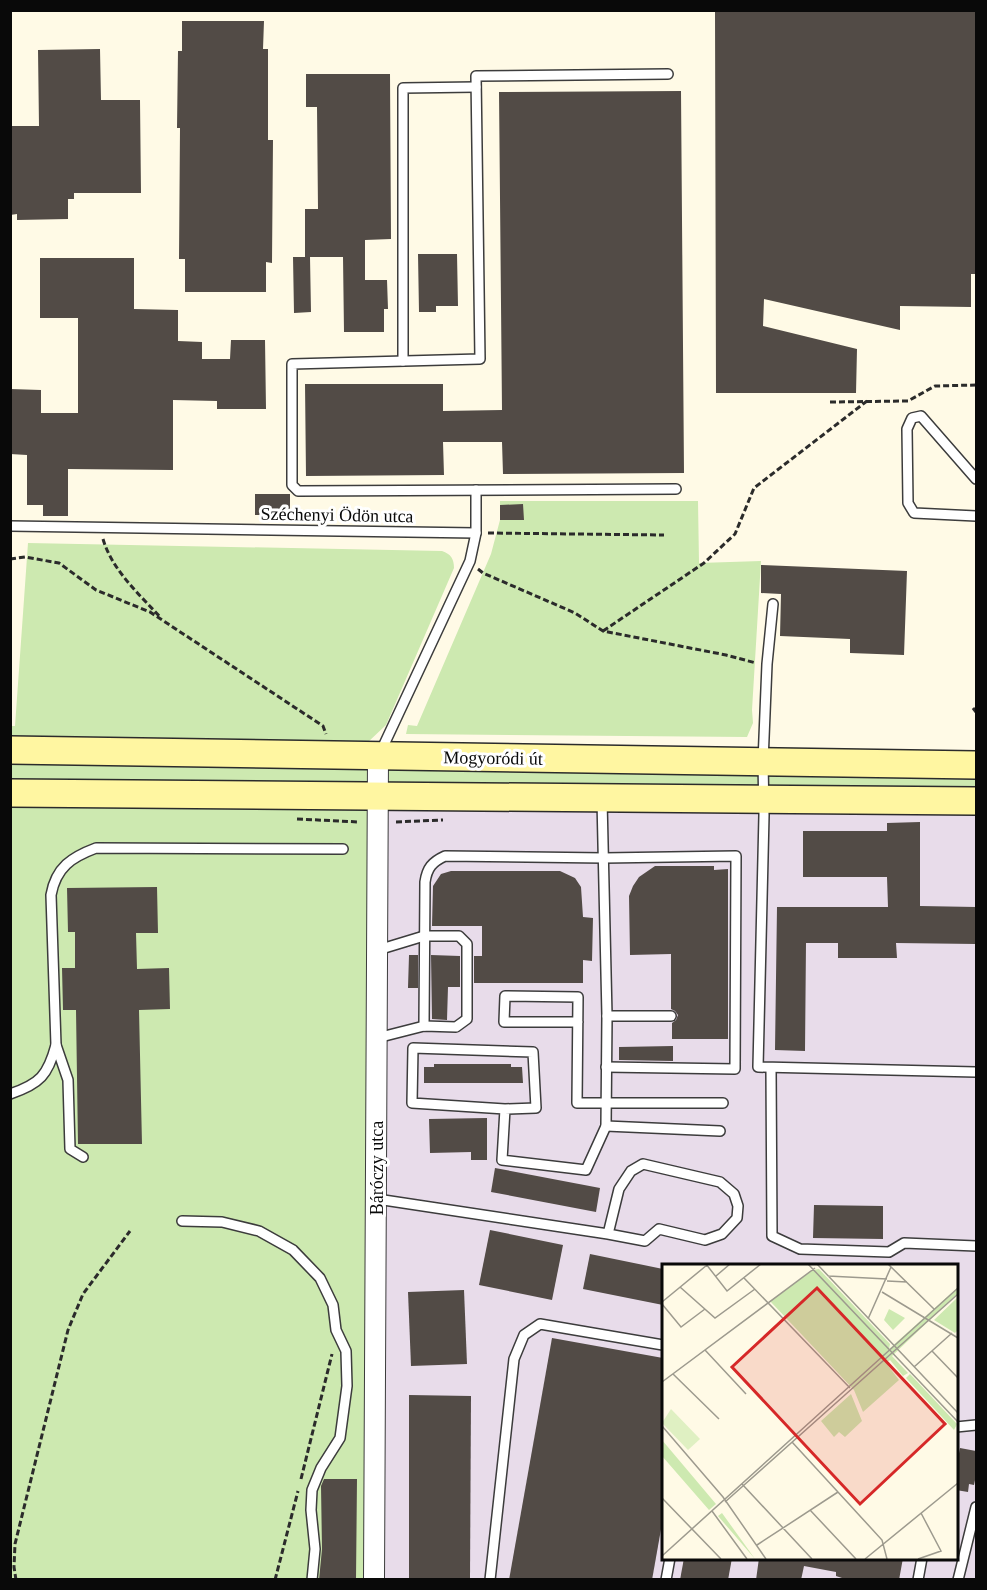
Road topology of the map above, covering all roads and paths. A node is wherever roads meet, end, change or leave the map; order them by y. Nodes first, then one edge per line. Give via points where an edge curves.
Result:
1 (668, 74) dead end
2 (476, 87) junction
3 (403, 361) junction
4 (976, 385) edge
5 (867, 401) junction
6 (830, 402) dead end
7 (976, 479) edge
8 (676, 489) dead end
9 (476, 490) junction
10 (976, 516) edge
11 (10, 526) edge
12 (100, 528) junction
13 (476, 533) junction
14 (664, 535) dead end
15 (10, 559) edge
16 (470, 561) junction
17 (773, 604) dead end
18 (164, 621) junction
19 (603, 631) junction
20 (767, 664) junction
21 (973, 708) dead end
22 (976, 712) edge
23 (10, 750) edge
24 (332, 755) junction
25 (378, 756) junction
26 (762, 762) junction
27 (976, 765) edge
28 (10, 793) edge
29 (378, 796) junction
30 (602, 798) junction
31 (763, 799) junction
32 (976, 801) edge
33 (343, 849) dead end
34 (604, 858) junction
35 (424, 936) junction
36 (378, 950) junction
37 (607, 1016) junction
38 (671, 1016) dead end
39 (578, 1022) junction
40 (424, 1026) junction
41 (377, 1038) junction
42 (56, 1045) junction
43 (606, 1067) junction
44 (771, 1068) junction
45 (976, 1072) edge
46 (10, 1094) edge
47 (606, 1102) junction
48 (723, 1103) dead end
49 (505, 1109) junction
50 (606, 1126) junction
51 (720, 1131) dead end
52 (83, 1157) dead end
53 (377, 1199) junction
54 (182, 1221) dead end
55 (130, 1231) dead end
56 (608, 1234) junction
57 (976, 1246) edge
58 (336, 1330) junction
59 (662, 1345) edge
60 (976, 1425) edge
61 (957, 1427) edge
62 (301, 1480) dead end
63 (298, 1491) dead end
64 (976, 1506) edge
65 (670, 1560) edge
66 (922, 1560) edge
67 (16, 1580) edge
68 (275, 1580) edge
69 (312, 1580) edge
70 (374, 1580) edge
71 (490, 1580) edge
72 (666, 1580) edge
73 (918, 1580) edge
74 (958, 1580) edge

1 - 2 lane via 476,76
2 - 3 lane via 403,88
2 - 3 lane via 480,359
3 - 9 lane via 292,364 292,485 298,491
4 - 5 path via 935,386 908,401
5 - 6 path
5 - 19 path via 754,488 735,534 704,563
7 - 10 lane via 921,416 912,418 907,429 908,503 914,513
8 - 9 lane
9 - 13 lane
11 - 12 lane, Széchenyi Ödön utca
12 - 13 lane, Széchenyi Ödön utca
12 - 18 path via 106,550 126,580
13 - 14 path
13 - 16 lane
15 - 18 path via 25,557 59,563 96,590
16 - 19 path via 483,573 575,613
16 - 25 lane
17 - 20 lane
18 - 24 path via 323,726
19 - 20 path
20 - 26 lane
21 - 22 path
23 - 24 street, Mogyoródi út
24 - 25 street, Mogyoródi út
25 - 26 street, Mogyoródi út
25 - 29 street, Báróczy utca
26 - 27 street, Mogyoródi út
26 - 31 lane
28 - 29 street
29 - 30 street
29 - 36 street, Báróczy utca
30 - 31 street
30 - 34 lane
31 - 32 street
31 - 44 lane via 758,1067
33 - 42 lane via 96,848 76,855 53,882 51,895
34 - 35 lane via 445,856 426,871
34 - 37 lane
34 - 43 lane via 735,856 735,1070
35 - 36 lane
35 - 40 lane
35 - 40 lane via 459,936 467,944 467,1019 456,1027
36 - 41 street, Báróczy utca
37 - 38 lane
37 - 43 lane
39 - 39 lane via 578,996 505,996 504,1022
39 - 47 lane via 577,1103
40 - 41 lane
41 - 53 street, Báróczy utca
42 - 46 lane via 50,1066 40,1080
42 - 52 lane via 68,1080 70,1149
43 - 47 lane
44 - 45 lane
44 - 57 lane via 772,1236 800,1249 889,1252 904,1243
47 - 48 lane
47 - 50 lane
49 - 49 lane via 536,1108 533,1052 413,1048 412,1103
49 - 50 lane via 502,1160 586,1170
50 - 51 lane
53 - 56 lane
53 - 70 street, Báróczy utca
54 - 58 lane via 222,1222 259,1232 293,1250 320,1278 333,1305
55 - 67 path via 83,1294 68,1330 15,1544
56 - 56 lane via 645,1241 659,1229 705,1240 722,1234 737,1218 738,1206 734,1194 720,1182 643,1164 631,1171 619,1189
58 - 62 path
58 - 69 lane via 346,1351 346,1386 340,1438 312,1490
59 - 71 lane via 540,1323 524,1335 514,1359
60 - 61 lane
63 - 68 path
64 - 74 lane
65 - 72 lane
66 - 73 lane

